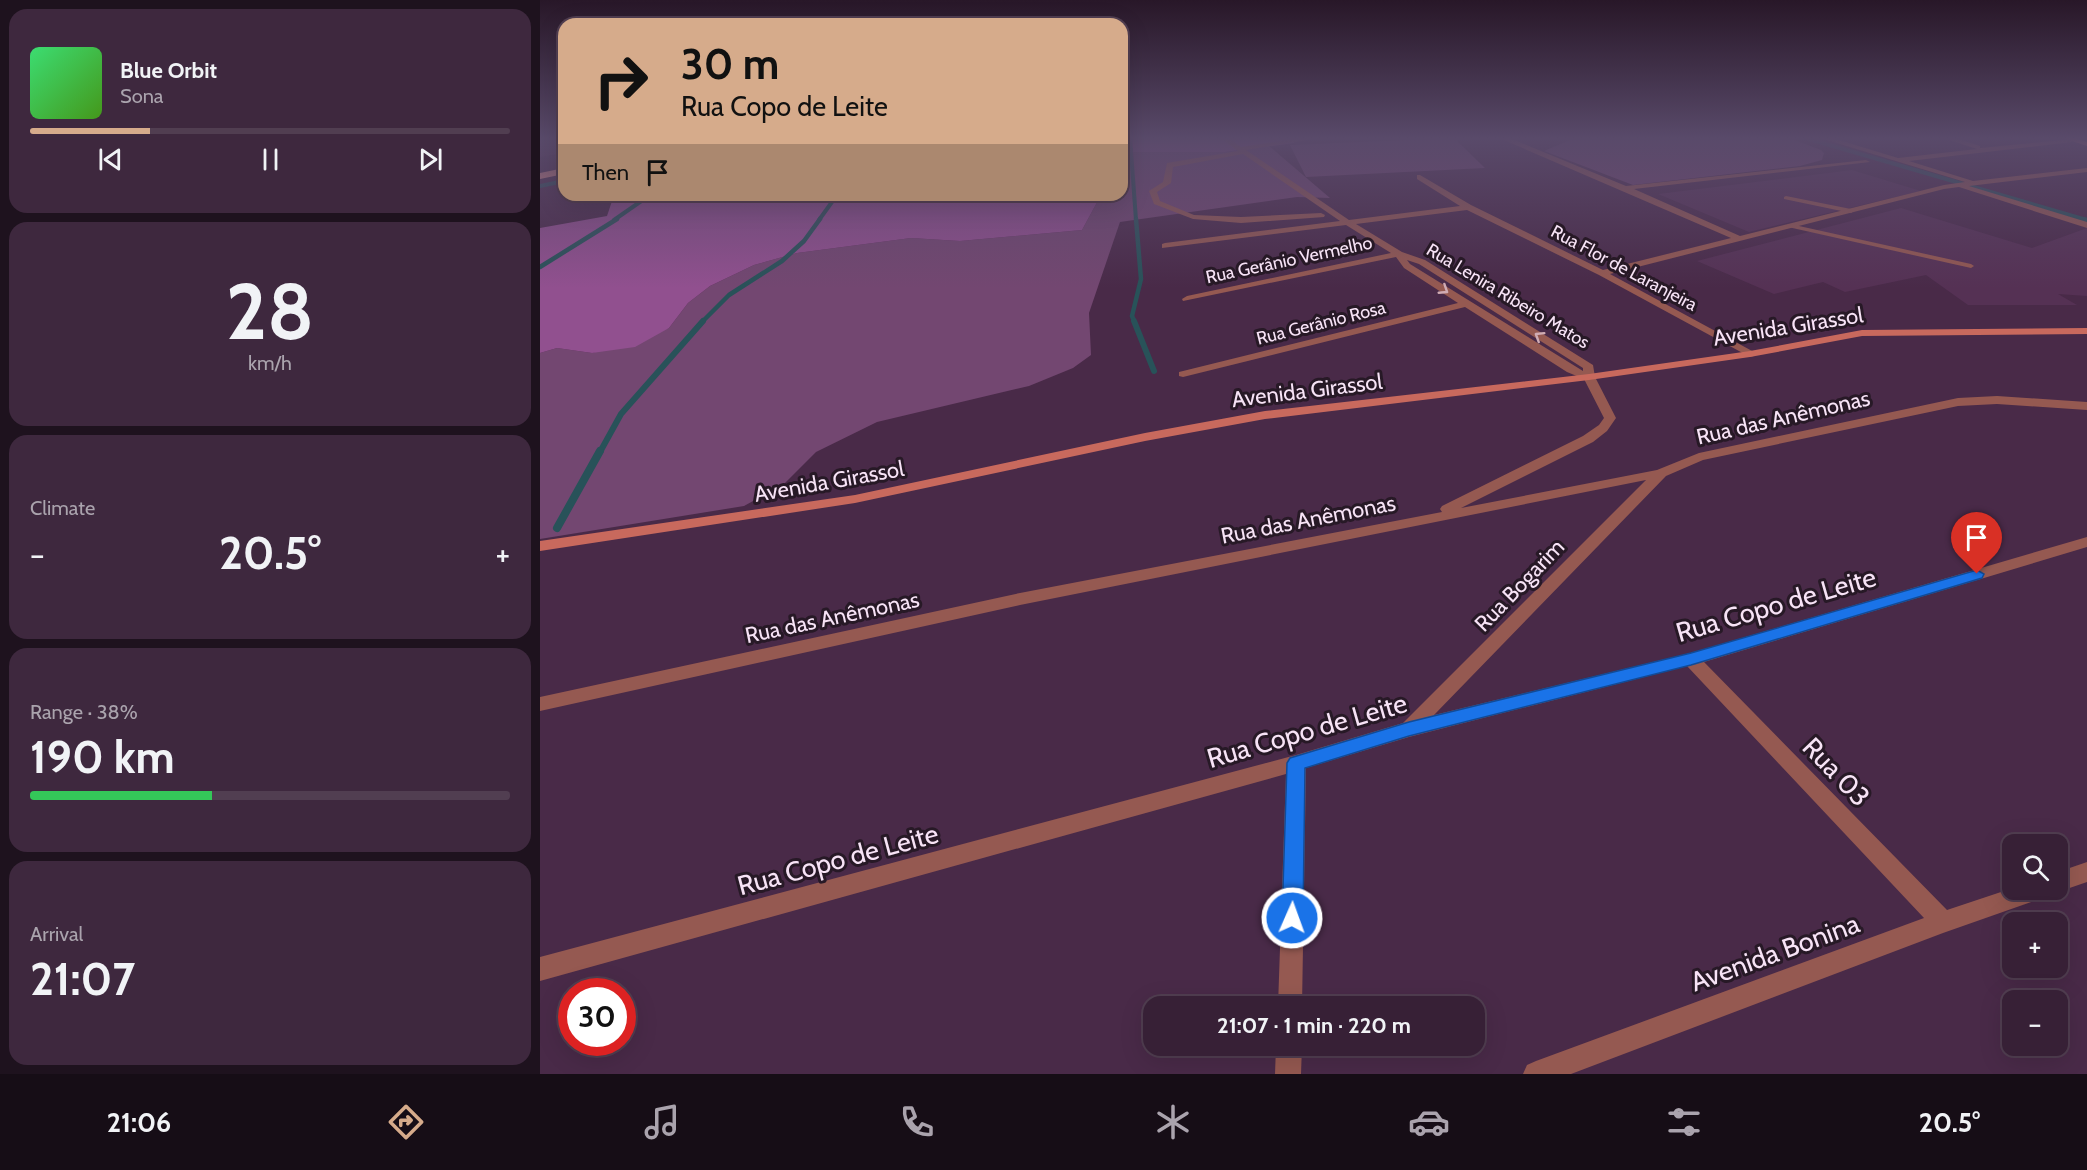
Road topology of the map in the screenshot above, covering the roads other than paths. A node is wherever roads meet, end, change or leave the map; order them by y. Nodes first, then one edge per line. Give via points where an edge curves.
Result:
1 (1160, 187) edge
2 (1296, 187) edge
3 (1436, 187) edge
4 (1633, 187) edge
5 (1953, 187) edge
6 (1975, 187) edge
7 (1625, 188) joint
8 (1786, 198) dead end
9 (1468, 207) junction
10 (1851, 211) junction
11 (1336, 214) junction
12 (1350, 224) junction
13 (2087, 225) edge
14 (1790, 226) junction
15 (1740, 239) junction
16 (1165, 246) dead end
17 (1398, 254) junction
18 (1971, 266) dead end
19 (1602, 273) junction
20 (1187, 299) dead end
21 (1467, 304) junction
22 (2087, 332) edge
23 (1750, 354) junction
24 (1183, 374) dead end
25 (1589, 377) junction
26 (2087, 406) edge
27 (1661, 473) junction
28 (1428, 518) junction
29 (2087, 542) edge
30 (540, 546) edge
31 (1691, 659) junction
32 (540, 704) edge
33 (1409, 729) junction
34 (1296, 763) junction
35 (2087, 872) edge
36 (2068, 879) edge
37 (2008, 900) edge
38 (1943, 922) junction
39 (540, 969) edge
40 (1290, 996) edge
41 (1289, 1056) edge
42 (1288, 1074) edge
43 (1536, 1074) edge

1 - 11 street via 1153,191 1157,202 1193,217 1241,220
2 - 11 street, Rua Lenira Ribeiro Matos
3 - 9 street, Rua Flor de Laranjeira
4 - 7 street
5 - 10 street
6 - 13 street
7 - 15 street
8 - 10 lane
9 - 12 street
9 - 19 street, Rua Flor de Laranjeira
10 - 14 street
11 - 12 street, Rua Lenira Ribeiro Matos
12 - 16 street via 1316,225
12 - 17 street, Rua Lenira Ribeiro Matos
14 - 15 street
14 - 18 lane
15 - 19 street
17 - 20 street, Rua Gerânio Vermelho
17 -> 21 street, Rua Lenira Ribeiro Matos via 1407,266
25 -> 17 street, Rua Lenira Ribeiro Matos via 1589,367 1422,262
19 - 23 street, Rua Flor de Laranjeira
21 - 24 street, Rua Gerânio Rosa
21 - 25 street, Rua Lenira Ribeiro Matos via 1571,370
22 - 23 street, Avenida Girassol via 1862,333
23 - 25 street, Avenida Girassol
25 - 28 street, Rua Lenira Ribeiro Matos via 1610,418 1603,428
25 - 30 street, Avenida Girassol via 1254,417 855,500
26 - 27 street, Rua das Anêmonas via 1997,400 1958,402 1699,457
27 - 28 street, Rua das Anêmonas
27 - 33 street, Rua Bogarim
28 - 32 street, Rua das Anêmonas via 1020,599
29 - 31 street, Rua Copo de Leite
31 - 33 street, Rua Copo de Leite
31 - 38 street, Rua 03
33 - 34 street, Rua Copo de Leite
34 - 39 street, Rua Copo de Leite
34 - 40 street
35 - 36 street
37 - 38 street, Avenida Bonina
38 - 43 street, Avenida Bonina
41 - 42 street

